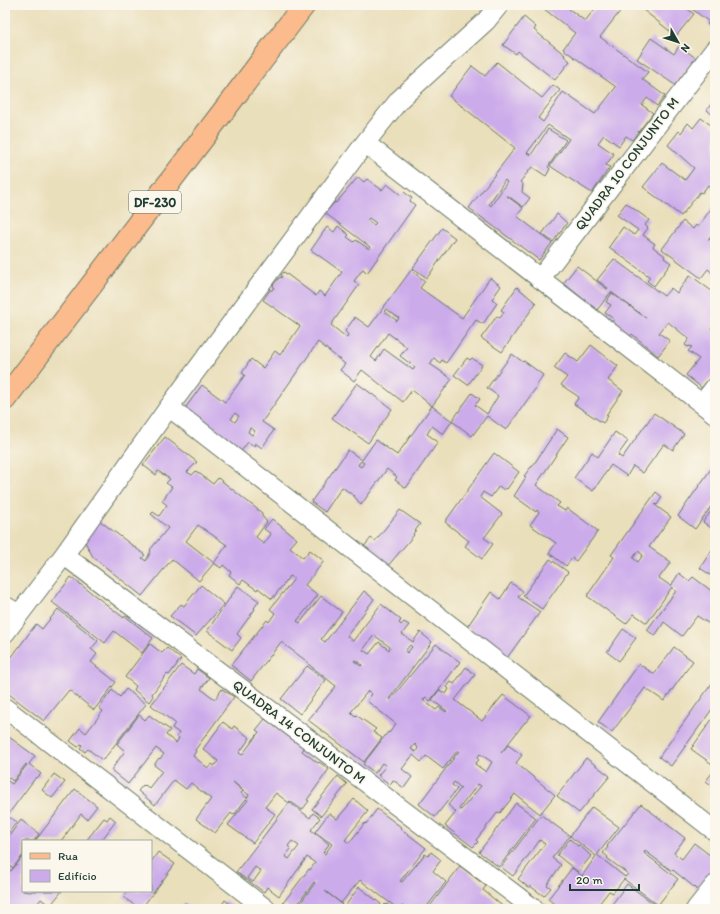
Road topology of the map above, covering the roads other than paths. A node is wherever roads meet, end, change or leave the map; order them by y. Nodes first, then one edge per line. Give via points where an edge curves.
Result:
1 (304, 5) edge
2 (499, 5) edge
3 (715, 49) edge
4 (365, 143) junction
5 (540, 279) junction
6 (715, 387) edge
7 (5, 399) edge
8 (170, 407) junction
9 (708, 409) edge
10 (64, 555) junction
11 (12, 610) edge
12 (5, 633) edge
13 (5, 708) edge
14 (715, 831) edge
15 (715, 885) edge
16 (266, 909) edge
17 (534, 909) edge
18 (696, 909) edge

1 - 7 main road, DF-230 / DF-230
2 - 4 street via 486,21 400,99
3 - 5 street, QUADRA 10 CONJUNTO M
4 - 5 street
4 - 8 street
5 - 9 street
6 - 9 street
8 - 10 street
8 - 14 street
10 - 11 street
10 - 17 street, QUADRA 14 CONJUNTO M
11 - 12 street
13 - 16 street
15 - 18 street

